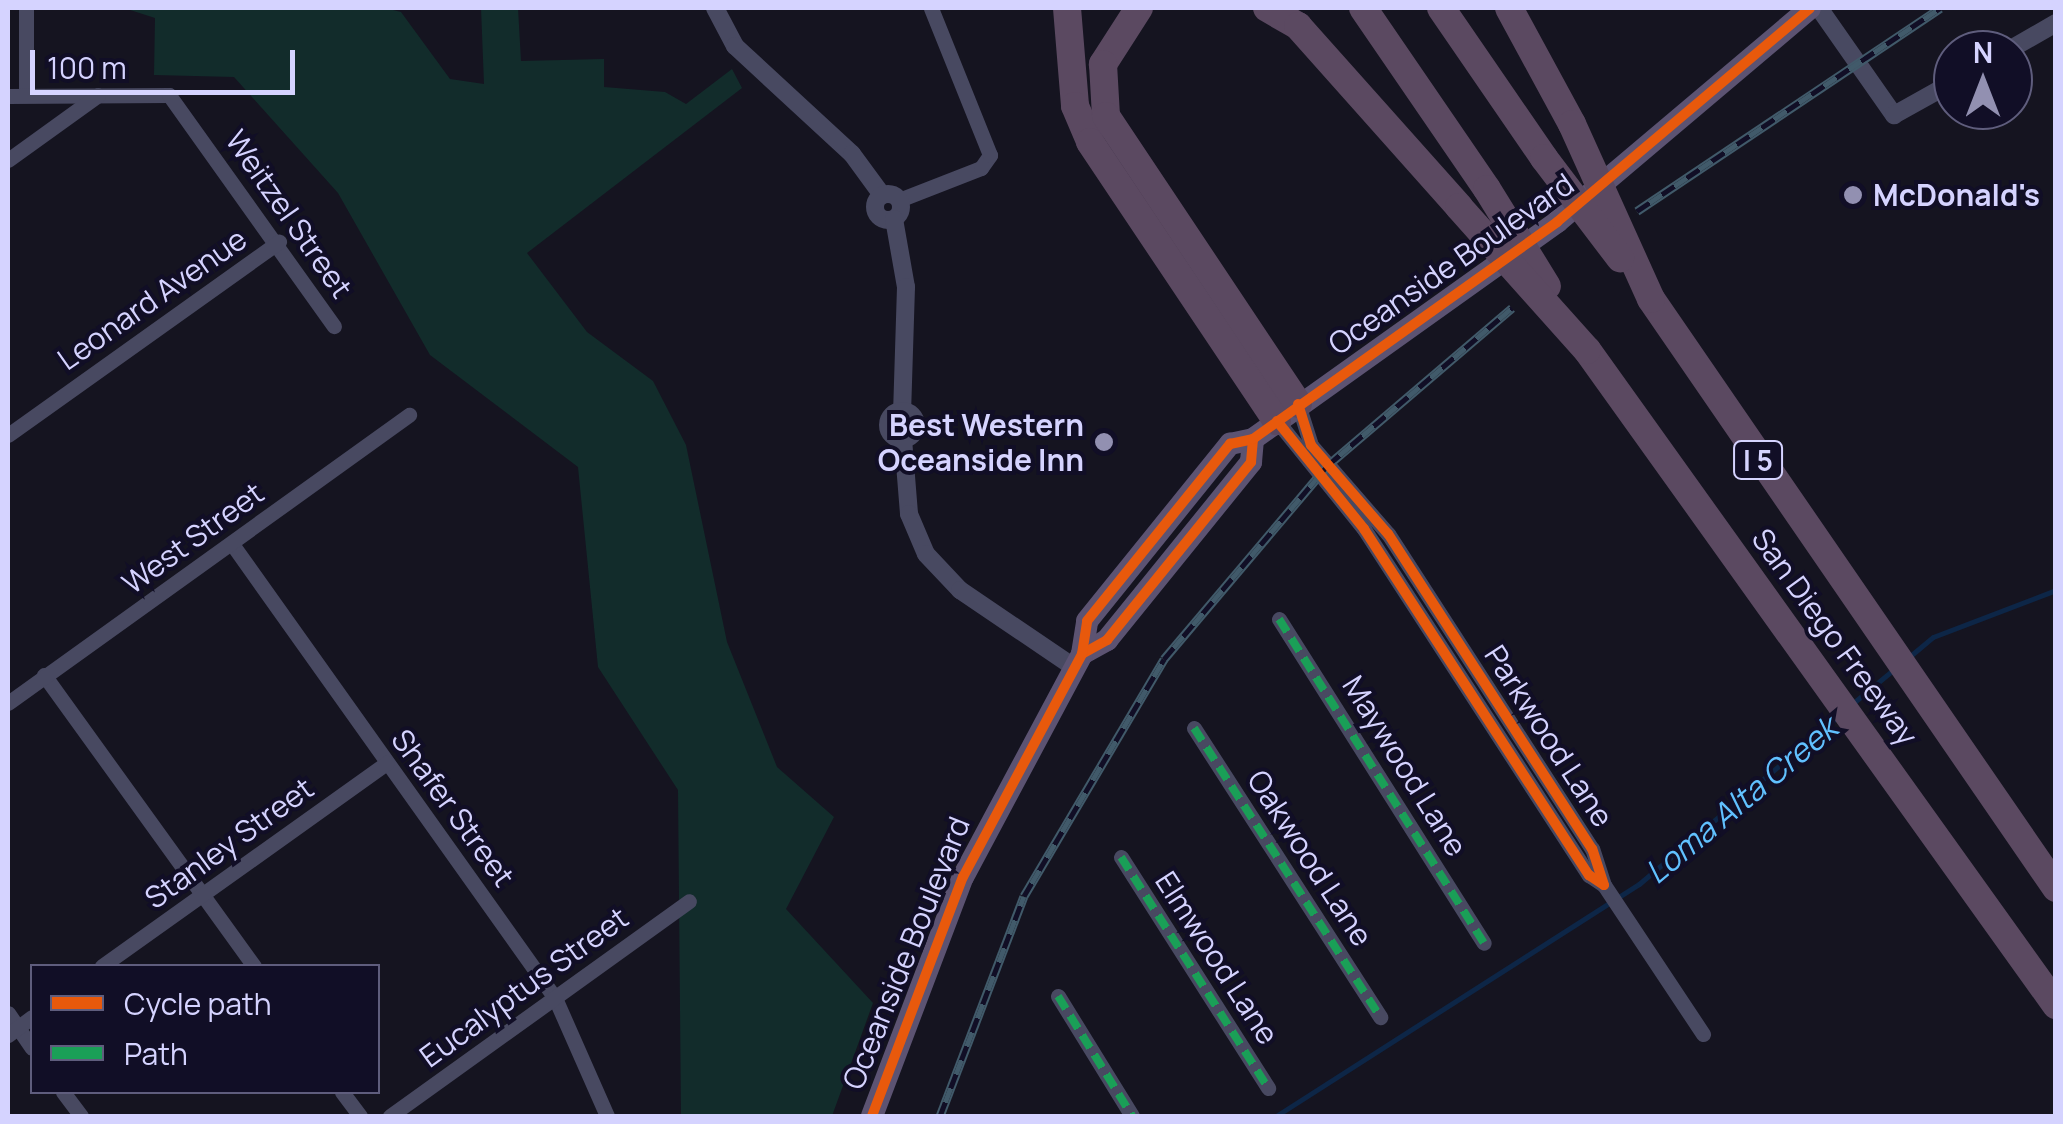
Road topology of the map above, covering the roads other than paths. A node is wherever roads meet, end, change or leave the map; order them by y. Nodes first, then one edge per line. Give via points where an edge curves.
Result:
1 (26, 8) edge
2 (715, 8) edge
3 (932, 8) edge
4 (1067, 8) edge
5 (1139, 8) edge
6 (1267, 8) edge
7 (1363, 8) edge
8 (1441, 8) edge
9 (1509, 8) edge
10 (1810, 8) edge
11 (1818, 8) edge
12 (2056, 23) edge
13 (2033, 36) edge
14 (1933, 93) edge
15 (98, 95) junction
16 (8, 96) edge
17 (26, 96) junction
18 (8, 160) edge
19 (892, 205) junction
20 (279, 242) junction
21 (1651, 300) junction
22 (334, 326) dead end
23 (1587, 350) junction
24 (1288, 412) junction
25 (409, 415) dead end
26 (8, 435) edge
27 (232, 544) junction
28 (1279, 619) dead end
29 (1078, 661) junction
30 (44, 675) junction
31 (8, 703) edge
32 (1194, 728) dead end
33 (387, 763) junction
34 (1120, 857) dead end
35 (1604, 885) junction
36 (2056, 888) edge
37 (203, 896) junction
38 (690, 901) dead end
39 (1484, 943) dead end
40 (105, 964) edge
41 (253, 964) edge
42 (1058, 996) dead end
43 (555, 998) junction
44 (2056, 1005) edge
45 (8, 1013) edge
46 (1380, 1017) dead end
47 (13, 1031) edge
48 (1703, 1034) dead end
49 (1268, 1088) dead end
50 (65, 1094) edge
51 (344, 1094) edge
52 (81, 1116) edge
53 (360, 1116) edge
54 (390, 1116) edge
55 (607, 1116) edge
56 (872, 1116) edge
57 (1132, 1116) edge

1 - 17 street
2 - 19 street via 735,46 852,154
3 - 19 street via 990,155 981,168
4 - 24 highway via 1072,89 1090,142
5 - 24 highway via 1103,64 1106,116
6 - 23 highway, bridge via 1298,26
7 - 23 highway, San Diego Freeway / I 5, bridge
8 - 21 highway, San Diego Freeway / I 5, bridge
9 - 21 highway, bridge via 1572,124
10 - 24 main road, Oceanside Boulevard via 1636,163
11 - 14 street via 1894,115
12 - 13 street
15 - 17 street
15 - 18 street
15 - 20 street, Weitzel Street via 170,95
16 - 17 street
19 - 29 street via 906,287 902,411 916,425 903,439 909,514 926,554 960,590
20 - 22 street, Weitzel Street
20 - 26 street, Leonard Avenue
21 - 36 highway, San Diego Freeway / I 5 via 1865,620
23 - 44 highway, San Diego Freeway / I 5
24 - 29 main road, Oceanside Boulevard via 1254,439 1252,462 1107,640
24 - 35 street, Parkwood Lane via 1589,875
24 - 35 street, Parkwood Lane via 1371,509 1592,849
25 - 27 street, West Street
27 - 30 street, West Street
27 - 33 street, Shafer Street
28 - 39 street, Maywood Lane
29 - 56 main road, Oceanside Boulevard via 963,877
30 - 31 street, West Street
30 - 37 street
32 - 46 street, Oakwood Lane
33 - 37 street, Stanley Street
33 - 43 street, Shafer Street
34 - 49 street, Elmwood Lane
35 - 48 street, Parkwood Lane
37 - 40 street, Stanley Street
37 - 41 street
38 - 43 street, Eucalyptus Street
42 - 57 street
43 - 54 street, Eucalyptus Street
43 - 55 street, Shafer Street
45 - 47 street
50 - 52 street
51 - 53 street

